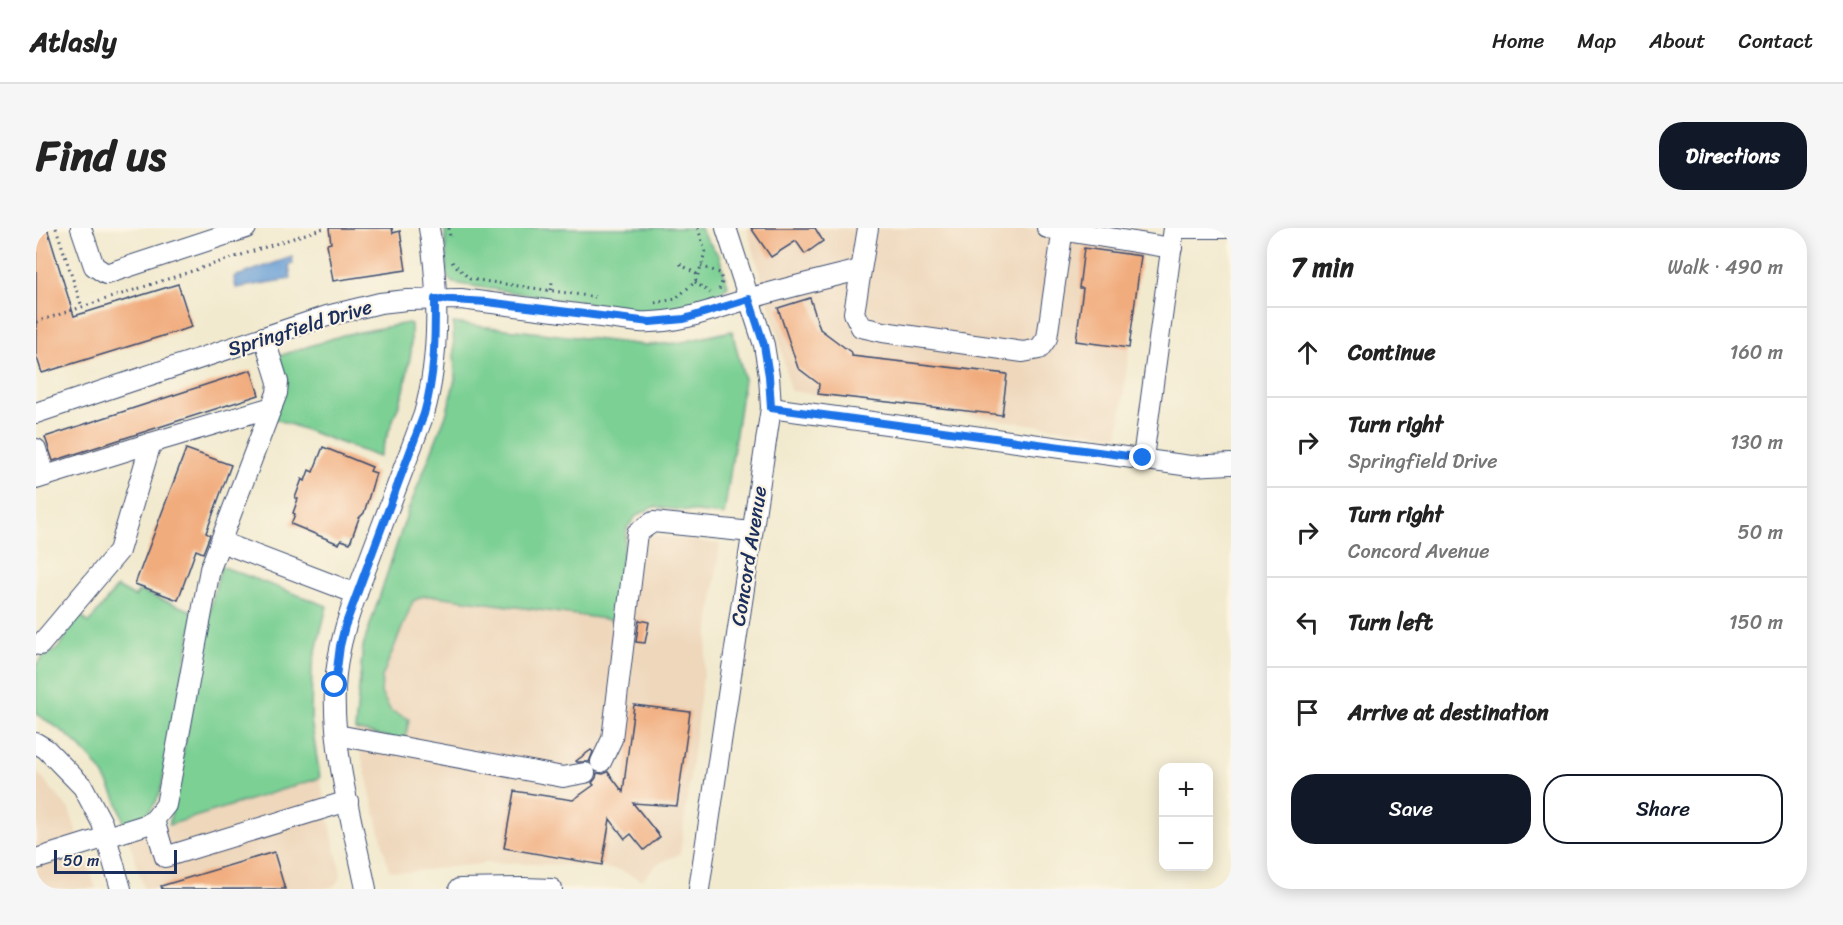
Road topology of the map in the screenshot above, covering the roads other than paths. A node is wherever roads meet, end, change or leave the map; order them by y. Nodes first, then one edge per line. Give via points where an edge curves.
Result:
1 (81, 228) edge
2 (246, 228) edge
3 (429, 228) edge
4 (726, 228) edge
5 (868, 228) edge
6 (1225, 228) edge
7 (1058, 229) edge
8 (1173, 235) edge
9 (860, 270) junction
10 (435, 299) junction
11 (749, 299) junction
12 (264, 337) junction
13 (272, 407) junction
14 (771, 408) junction
15 (36, 413) edge
16 (151, 443) junction
17 (36, 449) edge
18 (1143, 458) junction
19 (1231, 464) edge
20 (40, 477) edge
21 (752, 532) junction
22 (221, 542) junction
23 (357, 594) junction
24 (37, 646) edge
25 (337, 735) junction
26 (36, 743) edge
27 (348, 801) junction
28 (154, 820) junction
29 (106, 837) junction
30 (36, 858) edge
31 (121, 889) edge
32 (366, 889) edge
33 (459, 889) edge
34 (552, 889) edge
35 (699, 889) edge

1 - 2 street via 94,266 106,274
3 - 10 street
4 - 11 street, Concord Avenue
5 - 9 street
6 - 8 street
7 - 8 street
7 - 9 street via 1047,338 1039,349 1023,352 861,327 854,313
8 - 18 street
9 - 11 street, Springfield Drive
10 - 11 street, Springfield Drive via 650,322 684,319
10 - 12 street, Springfield Drive via 353,309
10 - 23 street via 435,360 429,397
11 - 14 street, Concord Avenue via 764,345
12 - 13 street via 278,382
12 - 15 street, Springfield Drive
13 - 16 street
13 - 22 street
14 - 18 street
14 - 21 street, Concord Avenue
16 - 20 street
16 - 24 street via 118,551
17 - 20 street
18 - 19 street via 1190,466
21 - 25 street via 653,522 637,533 612,739 593,767 563,777
21 - 35 street, Concord Avenue
22 - 23 street
22 - 28 street via 203,600 166,804
23 - 25 street via 337,665
25 - 27 street
26 - 29 street via 84,787
27 - 28 street via 165,857
27 - 32 street
28 - 29 street
29 - 30 street
29 - 31 street
33 - 34 street

